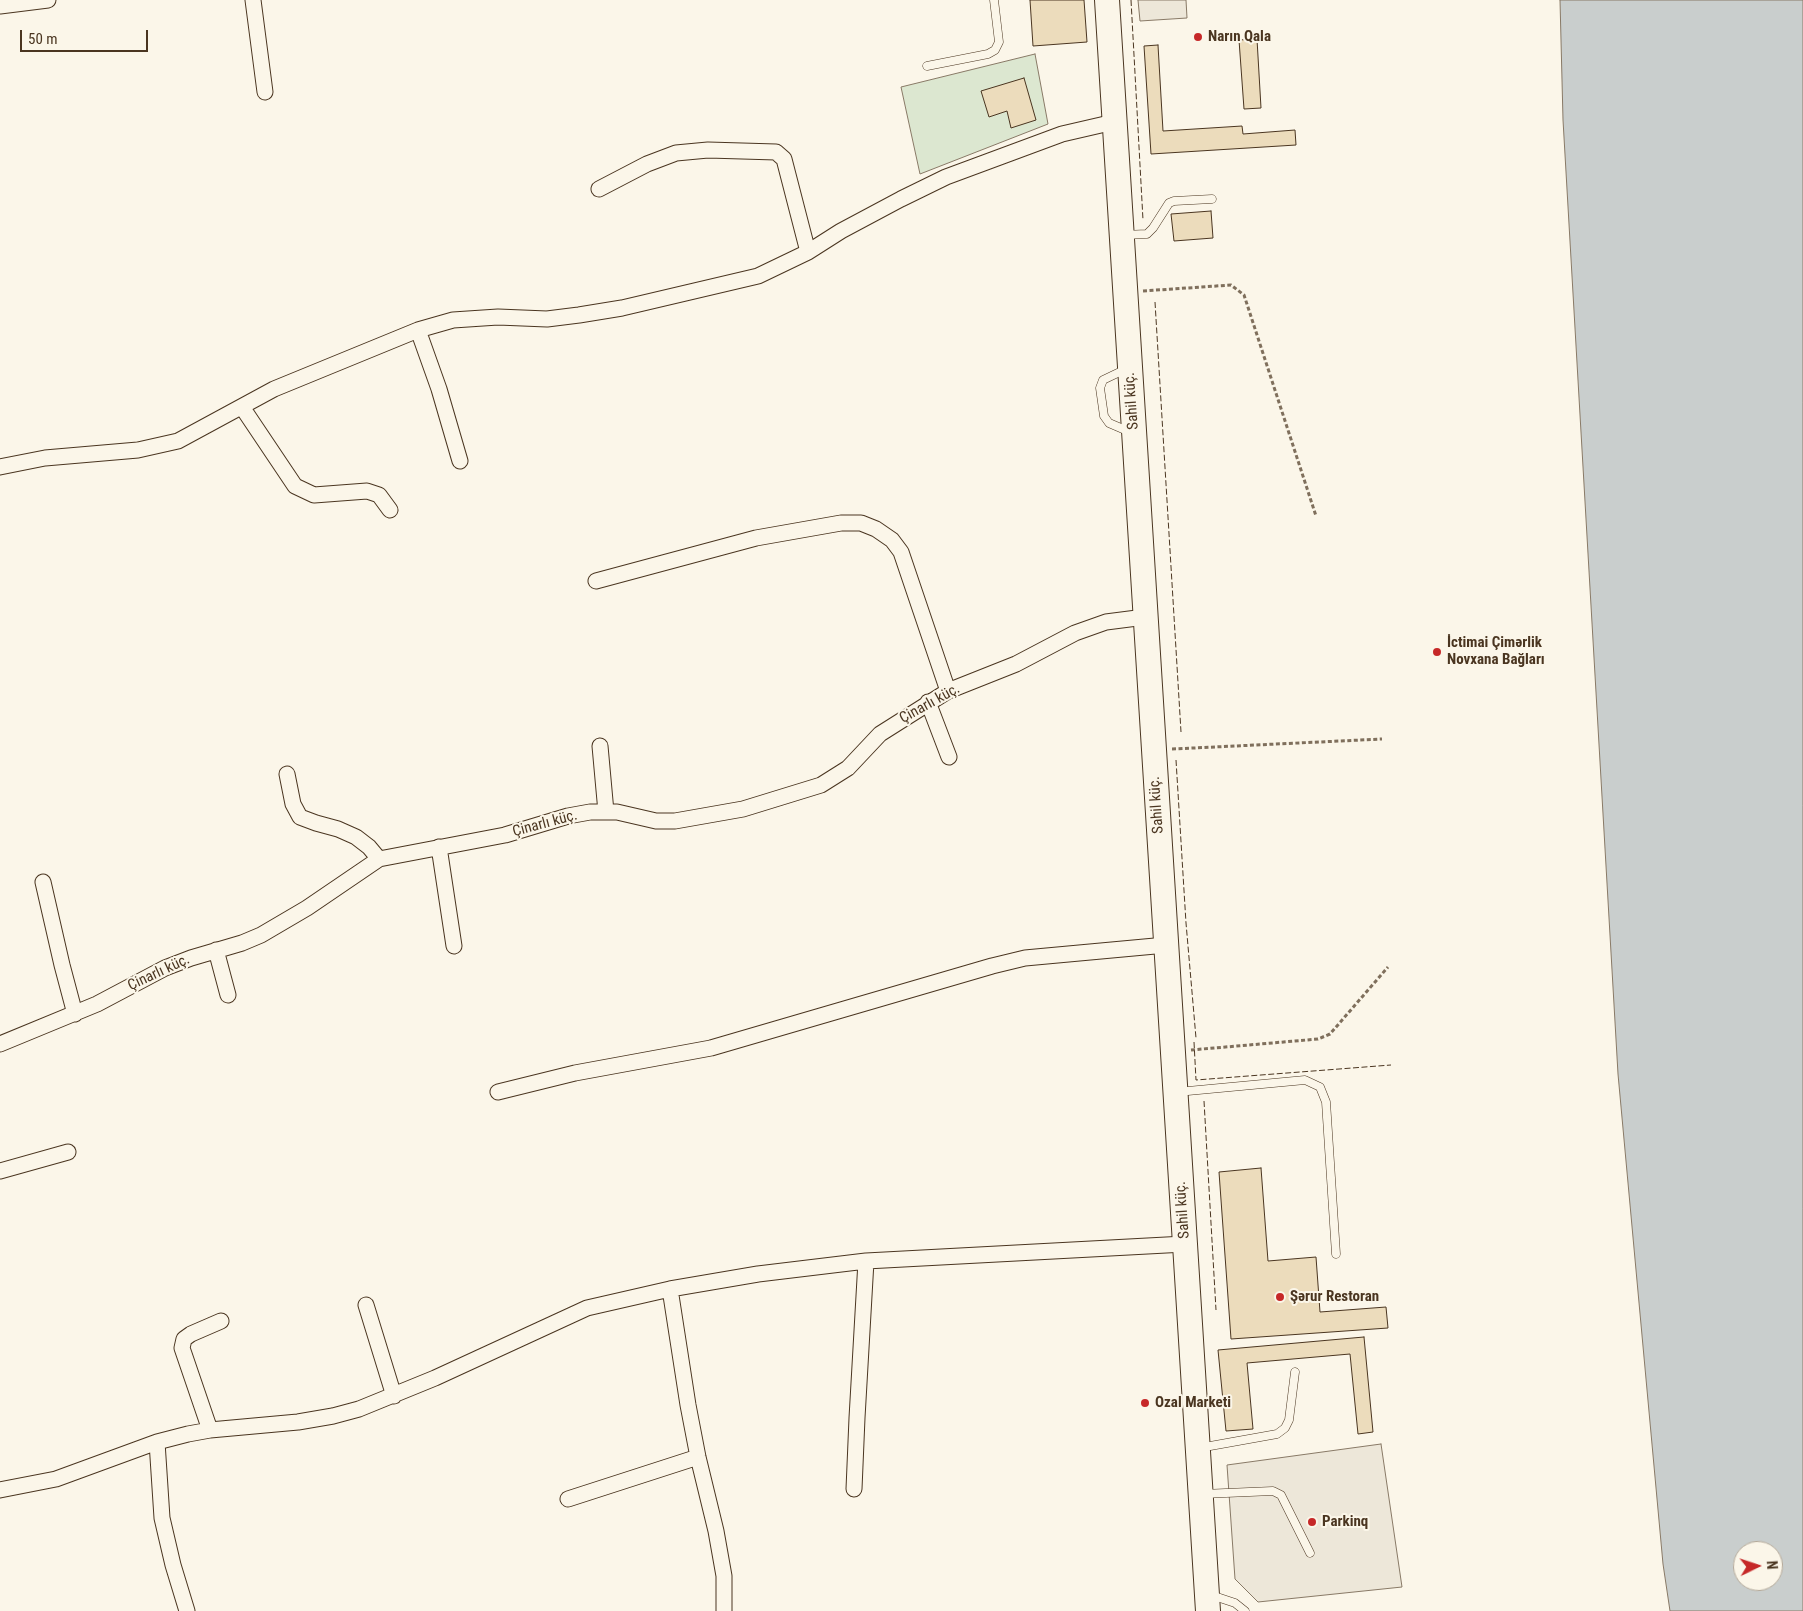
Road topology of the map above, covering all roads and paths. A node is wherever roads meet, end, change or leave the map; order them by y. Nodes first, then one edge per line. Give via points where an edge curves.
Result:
1 (48, 0) edge
2 (253, 0) edge
3 (994, 0) edge
4 (1107, 0) edge
5 (0, 6) edge
6 (928, 66) dead end
7 (265, 92) dead end
8 (1114, 122) junction
9 (599, 189) dead end
10 (1212, 198) dead end
11 (1121, 235) junction
12 (808, 252) junction
13 (1125, 292) junction
14 (418, 330) junction
15 (242, 408) junction
16 (460, 461) dead end
17 (0, 467) edge
18 (390, 510) dead end
19 (1316, 516) dead end
20 (596, 581) dead end
21 (1145, 617) junction
22 (948, 692) junction
23 (928, 702) junction
24 (1382, 739) dead end
25 (600, 746) dead end
26 (1154, 750) junction
27 (949, 757) dead end
28 (287, 774) dead end
29 (606, 812) junction
30 (440, 847) junction
31 (379, 859) junction
32 (44, 882) dead end
33 (1166, 945) junction
34 (454, 946) dead end
35 (216, 950) junction
36 (1388, 967) dead end
37 (228, 995) dead end
38 (75, 1014) junction
39 (0, 1044) edge
40 (1172, 1051) junction
41 (498, 1092) dead end
42 (1175, 1092) junction
43 (68, 1152) dead end
44 (0, 1170) edge
45 (1185, 1244) junction
46 (1336, 1254) dead end
47 (866, 1261) junction
48 (670, 1289) junction
49 (366, 1305) dead end
50 (221, 1321) dead end
51 (1294, 1372) dead end
52 (394, 1396) junction
53 (210, 1430) junction
54 (158, 1442) junction
55 (1197, 1448) junction
56 (698, 1457) junction
57 (854, 1488) dead end
58 (0, 1490) edge
59 (1200, 1494) junction
60 (568, 1499) dead end
61 (1310, 1553) dead end
62 (1207, 1602) edge
63 (186, 1611) edge
64 (724, 1611) edge
65 (1245, 1611) edge

1 - 5 street
2 - 7 street
3 - 6 lane via 999,42 995,50
4 - 8 main road, Sahil küç.
8 - 11 main road, Sahil küç.
8 - 12 street via 1062,134 946,177 901,198
9 - 12 street via 646,164 676,153 708,150 776,152 784,159
10 - 11 lane via 1174,200 1147,234
11 - 13 main road, Sahil küç.
12 - 14 street via 758,276 622,308 547,319 498,317 453,320
13 - 19 path via 1231,285 1244,295
13 - 21 main road, Sahil küç.
14 - 15 street via 274,389
14 - 16 street
15 - 17 street via 178,440 138,450 45,458
15 - 18 street via 295,486 314,495 367,491 379,495
20 - 22 street via 756,538 841,523 861,523 892,540 901,552
21 - 22 street, Çinarlı küç. via 1106,622 1075,633 1016,664
21 - 26 main road, Sahil küç.
22 - 23 street, Çinarlı küç.
23 - 27 street
23 - 29 street, Çinarlı küç. via 880,734 848,768 821,785 743,809 675,821
24 - 26 path
25 - 29 street
26 - 33 main road, Sahil küç.
28 - 31 street via 293,804 300,817 356,837
29 - 30 street, Çinarlı küç. via 568,816 512,833
30 - 31 street, Çinarlı küç.
30 - 34 street
31 - 35 street, Çinarlı küç. via 261,935
32 - 38 street
33 - 40 main road, Sahil küç.
33 - 41 street via 1025,958 711,1048 575,1073
35 - 37 street
35 - 38 street, Çinarlı küç. via 142,978
36 - 40 path via 1330,1034 1318,1039
38 - 39 street, Çinarlı küç.
40 - 42 main road, Sahil küç.
42 - 45 main road, Sahil küç.
42 - 46 lane via 1305,1080 1320,1087 1326,1102
43 - 44 street
45 - 47 street
45 - 55 main road, Sahil küç.
47 - 48 street
47 - 57 street
48 - 52 street via 587,1308
48 - 56 street
49 - 52 street
50 - 53 street via 191,1334 184,1339 182,1348
51 - 55 lane via 1289,1420 1285,1428 1277,1434
52 - 53 street via 333,1416
53 - 54 street
54 - 58 street via 56,1479
54 - 63 street via 162,1518
55 - 59 main road, Sahil küç.
56 - 60 street
56 - 64 street via 724,1576
59 - 61 lane via 1273,1491 1281,1494
59 - 62 main road, Sahil küç.
62 - 65 lane via 1235,1603

